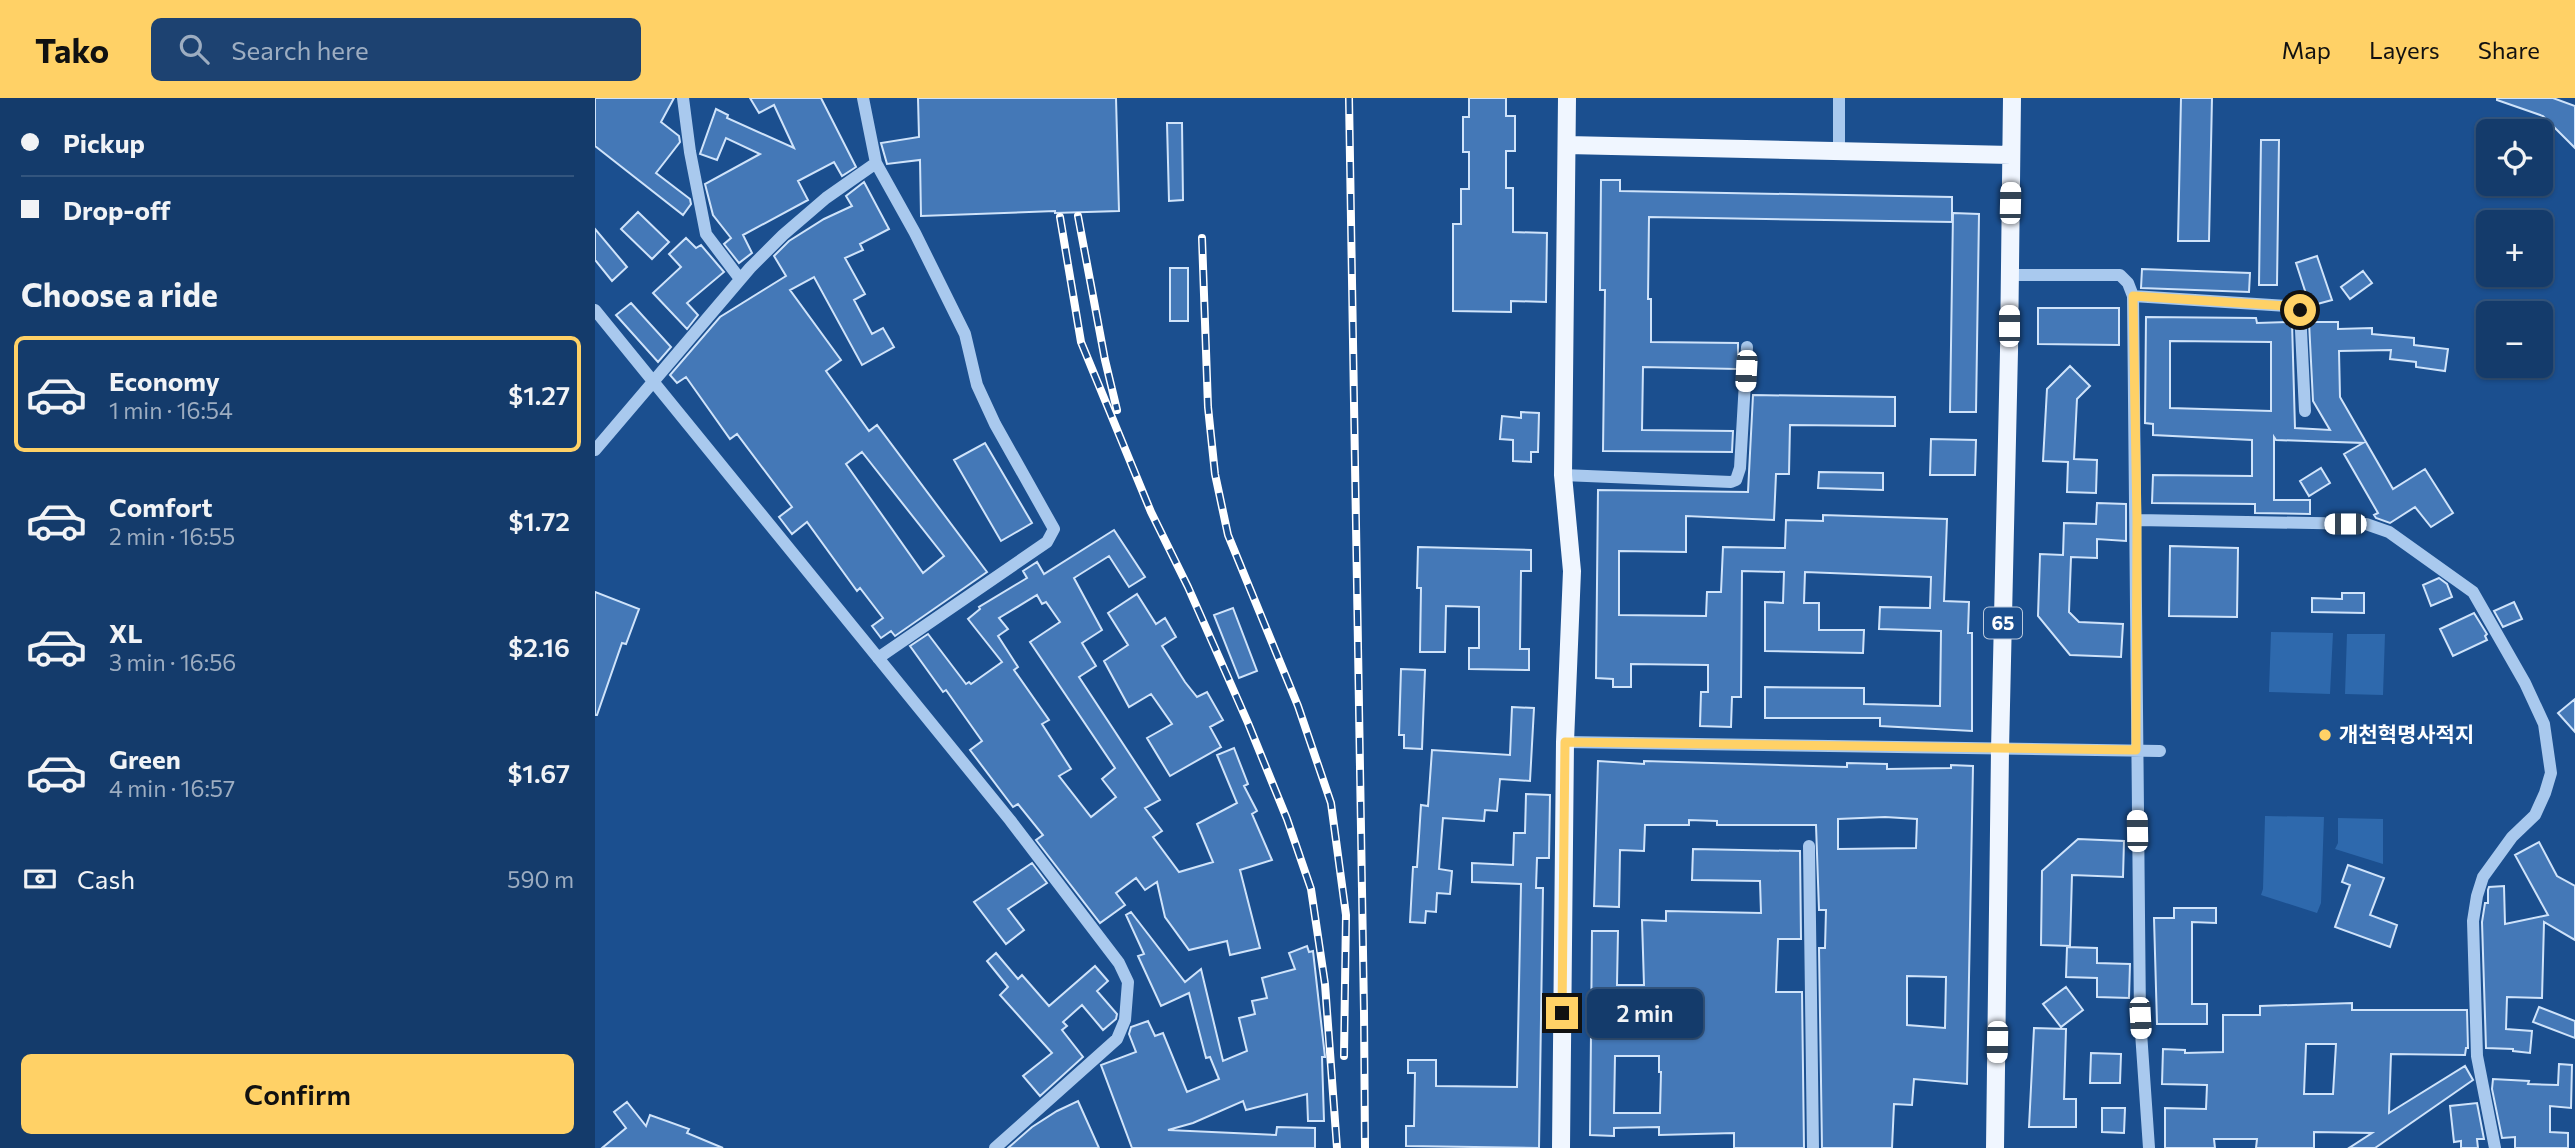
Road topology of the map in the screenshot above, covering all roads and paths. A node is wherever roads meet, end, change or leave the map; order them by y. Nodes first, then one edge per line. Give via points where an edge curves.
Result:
1 (683, 98) edge
2 (863, 98) edge
3 (1567, 98) edge
4 (1839, 98) edge
5 (2012, 98) edge
6 (1567, 145) junction
7 (1839, 151) junction
8 (2011, 155) junction
9 (876, 163) junction
10 (2009, 275) junction
11 (740, 279) junction
12 (2133, 296) junction
13 (595, 310) edge
14 (1747, 347) dead end
15 (652, 381) junction
16 (2305, 411) dead end
17 (595, 450) edge
18 (1563, 475) junction
19 (2137, 520) junction
20 (878, 658) junction
21 (1565, 742) junction
22 (2000, 750) junction
23 (2136, 750) junction
24 (2159, 751) dead end
25 (1809, 846) dead end
26 (995, 1148) edge
27 (1561, 1148) edge
28 (1813, 1148) edge
29 (1996, 1148) edge
30 (2149, 1148) edge
31 (2495, 1148) edge

1 - 11 street via 706,234
2 - 9 street
3 - 6 main road
4 - 7 street
5 - 8 main road, 65
6 - 7 main road
6 - 18 main road
7 - 8 main road
8 - 10 main road, 65
9 - 11 street via 783,234
9 - 20 street via 965,334 977,385 995,424 1054,529 1047,542
10 - 12 street via 2120,275
10 - 22 main road, 65
11 - 15 street
12 - 16 street via 2300,310
12 - 19 street
13 - 15 street
14 - 18 street via 1736,480
15 - 17 street
15 - 20 street
18 - 21 main road via 1572,571
19 - 23 street
19 - 31 street via 2366,524 2389,532 2473,592 2525,682 2545,724 2550,773 2535,815 2483,877 2473,921 2477,1056
20 - 26 street via 1010,820 1119,963 1128,982 1125,1020 1117,1039
21 - 22 street
21 - 27 main road
22 - 23 street
22 - 29 main road, 65
23 - 24 street
23 - 30 street via 2140,1018
25 - 28 street

